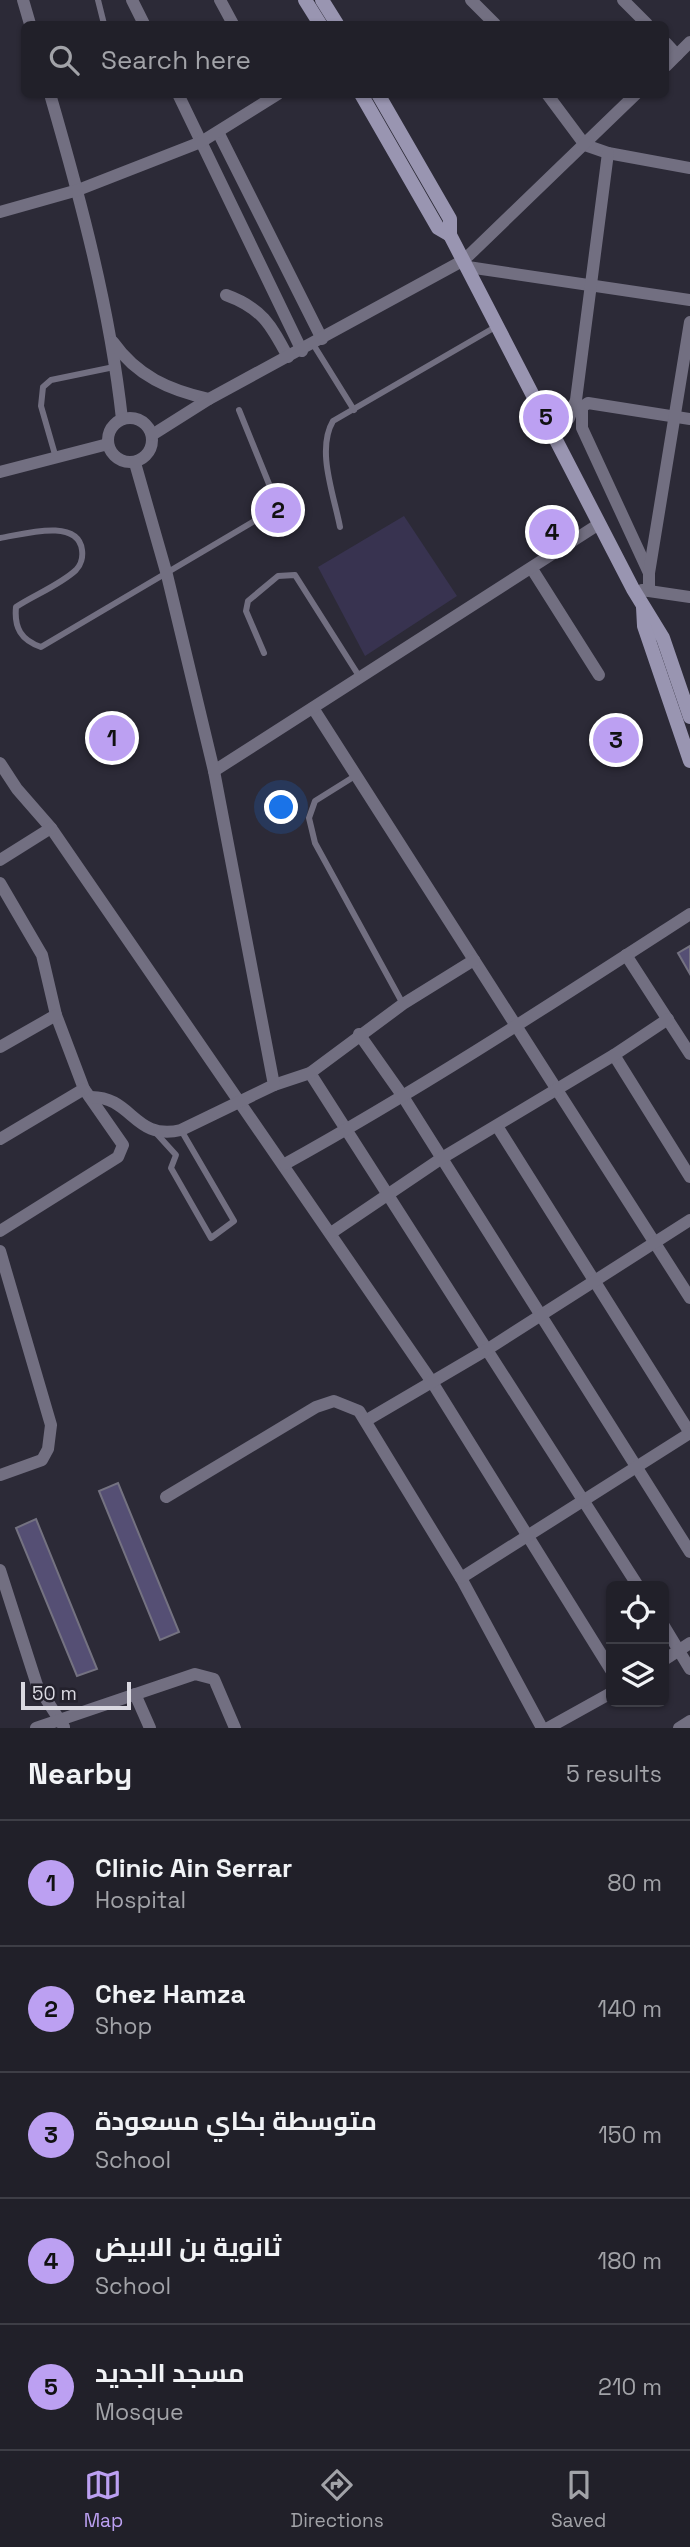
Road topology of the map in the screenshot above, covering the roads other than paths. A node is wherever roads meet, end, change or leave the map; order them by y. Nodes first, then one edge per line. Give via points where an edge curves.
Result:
1 (23, 0) edge
2 (98, 0) edge
3 (132, 0) edge
4 (220, 0) edge
5 (305, 0) edge
6 (322, 0) edge
7 (471, 0) edge
8 (623, 0) edge
9 (29, 21) edge
10 (103, 21) edge
11 (142, 21) edge
12 (231, 21) edge
13 (318, 21) edge
14 (335, 21) edge
15 (492, 21) edge
16 (643, 21) edge
17 (690, 42) edge
18 (669, 46) edge
19 (677, 55) junction
20 (669, 63) edge
21 (51, 98) edge
22 (180, 98) edge
23 (272, 98) edge
24 (364, 98) edge
25 (380, 98) edge
26 (550, 98) edge
27 (632, 98) edge
28 (218, 132) junction
29 (201, 142) junction
30 (585, 145) junction
31 (608, 153) junction
32 (690, 168) edge
33 (78, 190) junction
34 (0, 212) edge
35 (450, 235) junction
36 (466, 264) junction
37 (593, 287) junction
38 (226, 295) dead end
39 (690, 300) edge
40 (690, 322) edge
41 (499, 325) junction
42 (110, 337) junction
43 (312, 345) junction
44 (288, 357) junction
45 (116, 367) junction
46 (209, 399) junction
47 (239, 410) dead end
48 (355, 410) junction
49 (676, 417) junction
50 (122, 419) junction
51 (690, 419) edge
52 (152, 435) junction
53 (556, 436) junction
54 (108, 444) junction
55 (56, 458) junction
56 (135, 463) junction
57 (0, 472) edge
58 (599, 524) junction
59 (340, 527) dead end
60 (0, 538) edge
61 (532, 569) junction
62 (649, 573) junction
63 (167, 575) junction
64 (634, 589) junction
65 (649, 591) junction
66 (690, 597) edge
67 (643, 607) junction
68 (264, 653) dead end
69 (598, 675) dead end
70 (359, 676) junction
71 (313, 708) junction
72 (690, 717) edge
73 (690, 761) edge
74 (1, 768) edge
75 (214, 771) junction
76 (357, 774) junction
77 (51, 828) junction
78 (0, 860) edge
79 (0, 884) edge
80 (690, 914) edge
81 (626, 955) junction
82 (474, 960) junction
83 (403, 1003) junction
84 (56, 1014) junction
85 (668, 1019) junction
86 (515, 1026) junction
87 (359, 1034) junction
88 (0, 1047) edge
89 (690, 1054) edge
90 (614, 1055) junction
91 (310, 1073) junction
92 (274, 1085) junction
93 (557, 1090) junction
94 (87, 1093) junction
95 (402, 1095) junction
96 (239, 1101) junction
97 (497, 1126) junction
98 (181, 1130) junction
99 (347, 1130) junction
100 (156, 1133) junction
101 (0, 1139) edge
102 (442, 1158) junction
103 (285, 1164) junction
104 (690, 1177) edge
105 (387, 1196) junction
106 (690, 1220) edge
107 (0, 1231) edge
108 (331, 1233) junction
109 (655, 1240) junction
110 (0, 1251) edge
111 (594, 1279) junction
112 (690, 1298) edge
113 (542, 1315) junction
114 (488, 1349) junction
115 (432, 1382) junction
116 (367, 1420) junction
117 (690, 1433) edge
118 (636, 1467) junction
119 (0, 1475) edge
120 (166, 1497) dead end
121 (582, 1501) junction
122 (528, 1535) junction
123 (690, 1552) edge
124 (0, 1570) edge
125 (461, 1578) junction
126 (635, 1581) edge
127 (669, 1631) edge
128 (685, 1646) edge
129 (669, 1657) edge
130 (606, 1662) edge
131 (690, 1669) edge
132 (135, 1694) junction
133 (606, 1696) edge
134 (690, 1721) edge
135 (63, 1724) edge
136 (36, 1728) edge
137 (150, 1728) edge
138 (235, 1728) edge
139 (542, 1728) edge
140 (548, 1728) edge
141 (679, 1728) edge

1 - 9 street
2 - 10 lane
3 - 11 street
4 - 12 street
5 - 13 street
6 - 14 street
7 - 15 street
8 - 16 street
17 - 19 street
18 - 19 street
19 - 20 street
21 - 33 street
22 - 29 street
23 - 28 street
24 - 35 street via 438,228
25 - 35 street via 450,219
26 - 30 street
27 - 30 street
28 - 29 street
28 - 43 street
29 - 33 street
29 - 43 street
30 - 31 street
30 - 36 street
31 - 32 street
31 - 37 street
33 - 34 street
33 - 42 street
35 - 36 street
36 - 37 street
36 - 41 street
36 - 43 street
37 - 39 street
37 - 53 street via 576,400
38 - 44 street via 259,312
40 - 49 street
41 - 48 lane
41 - 53 street
42 - 45 street
42 - 46 street via 137,370 180,392
43 - 44 street
43 - 48 lane
44 - 46 street
45 - 50 street
45 - 55 lane via 51,380 44,387 41,406
46 - 52 street
47 - 63 lane via 269,484 266,501 256,520
48 - 59 lane via 333,421 326,434
49 - 51 street
49 - 62 street
49 - 62 street via 587,403 582,407 583,428
50 - 52 street via 137,419
50 - 54 street via 110,429
52 - 56 street via 147,455
53 - 58 street
54 - 55 street
54 - 56 street via 120,461
55 - 57 street
56 - 63 street
58 - 61 street
58 - 64 street
60 - 63 lane via 53,531 71,533 81,543 83,556 77,569 16,607 18,631 26,642 41,647
61 - 69 street
61 - 70 street
62 - 65 street
63 - 75 street
64 - 65 street
64 - 67 street
65 - 66 street
67 - 72 street via 663,638
67 - 73 street via 644,626
68 - 70 lane via 246,611 248,601 278,576 295,575
70 - 71 street
71 - 75 street
71 - 76 street
74 - 77 street
75 - 92 street
76 - 82 street
76 - 83 lane via 315,801 309,818 315,843
77 - 78 street
77 - 96 street
79 - 84 street via 42,955
80 - 81 street
81 - 85 street
81 - 86 street
82 - 83 street
82 - 86 street
83 - 87 street
84 - 88 street
84 - 94 street
85 - 89 street
85 - 90 street
86 - 93 street
86 - 95 street
87 - 91 street
87 - 95 street
90 - 93 street
90 - 104 street
91 - 92 street
91 - 99 street
92 - 96 street
93 - 97 street
93 - 109 street
94 - 100 street via 110,1100
94 - 101 street
94 - 107 street via 120,1137 122,1151
95 - 99 street
95 - 102 street
96 - 98 street
96 - 103 street
97 - 102 street
97 - 111 street
98 - 100 street
98 - 100 lane via 234,1221 211,1238 171,1168 176,1156
99 - 103 street
99 - 105 street
102 - 105 street
102 - 113 street
103 - 108 street
105 - 108 street
105 - 114 street
106 - 109 street
108 - 115 street
109 - 111 street
109 - 112 street
110 - 119 street via 51,1425 42,1460
111 - 113 street
111 - 117 street
113 - 114 street
113 - 118 street
114 - 115 street
114 - 121 street
115 - 116 street
115 - 122 street
116 - 120 street via 349,1405 334,1401
116 - 125 street
117 - 118 street
118 - 121 street
118 - 123 street
121 - 122 street
121 - 126 street
122 - 125 street
122 - 130 street
124 - 135 street via 37,1685
125 - 139 street
127 - 128 street
128 - 129 street
128 - 131 street
132 - 135 street
132 - 137 street
132 - 138 street via 179,1677 206,1674 219,1687
133 - 140 street
134 - 141 street
135 - 136 street

